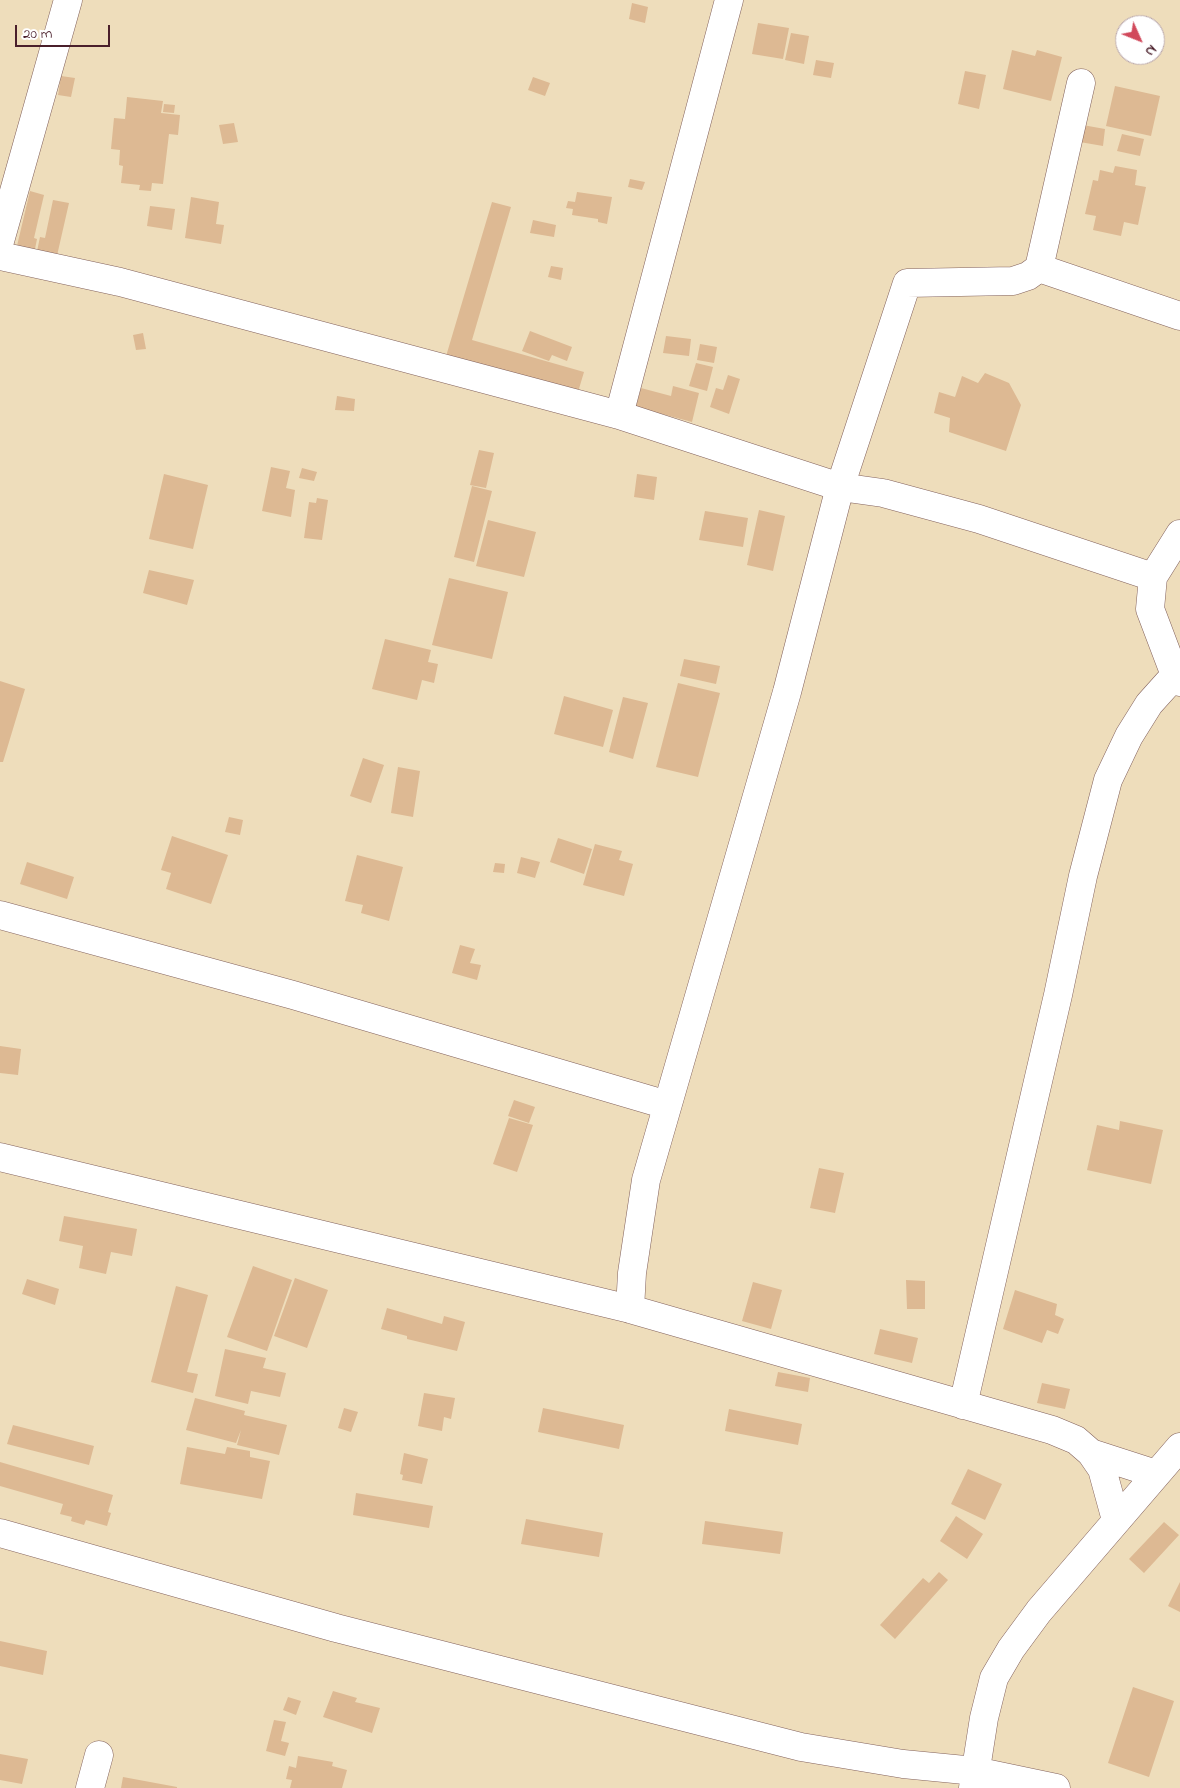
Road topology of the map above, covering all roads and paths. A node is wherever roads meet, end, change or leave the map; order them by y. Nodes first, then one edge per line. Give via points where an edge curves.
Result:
1 (68, 0) edge
2 (729, 0) edge
3 (1081, 83) dead end
4 (0, 242) edge
5 (0, 256) edge
6 (1039, 268) junction
7 (1180, 316) edge
8 (619, 415) junction
9 (840, 487) junction
10 (1180, 534) edge
11 (1153, 578) junction
12 (1178, 679) edge
13 (0, 915) edge
14 (667, 1105) junction
15 (0, 1157) edge
16 (630, 1309) junction
17 (963, 1405) junction
18 (1180, 1446) edge
19 (1091, 1453) junction
20 (1156, 1474) junction
21 (1116, 1520) junction
22 (0, 1533) edge
23 (99, 1754) dead end
24 (974, 1779) edge
25 (90, 1788) edge
26 (1056, 1788) edge

1 - 4 street
2 - 8 street
3 - 6 street
5 - 8 street via 120,282
6 - 7 street
6 - 9 street via 1013,281 907,283
8 - 9 street
9 - 11 street via 883,492 978,519
9 - 14 street via 787,692
10 - 11 street
11 - 12 street via 1150,609
12 - 17 street via 1150,704 1129,736 1108,780 1083,876
13 - 14 street via 293,995
14 - 16 street via 646,1180 637,1230
15 - 16 street
16 - 17 street
17 - 19 street via 1052,1430 1076,1440
18 - 20 street
19 - 20 street
19 - 21 street via 1102,1469
20 - 21 street
21 - 24 street via 1039,1611 994,1678
22 - 24 street via 336,1628 802,1747
23 - 25 street
24 - 26 street

